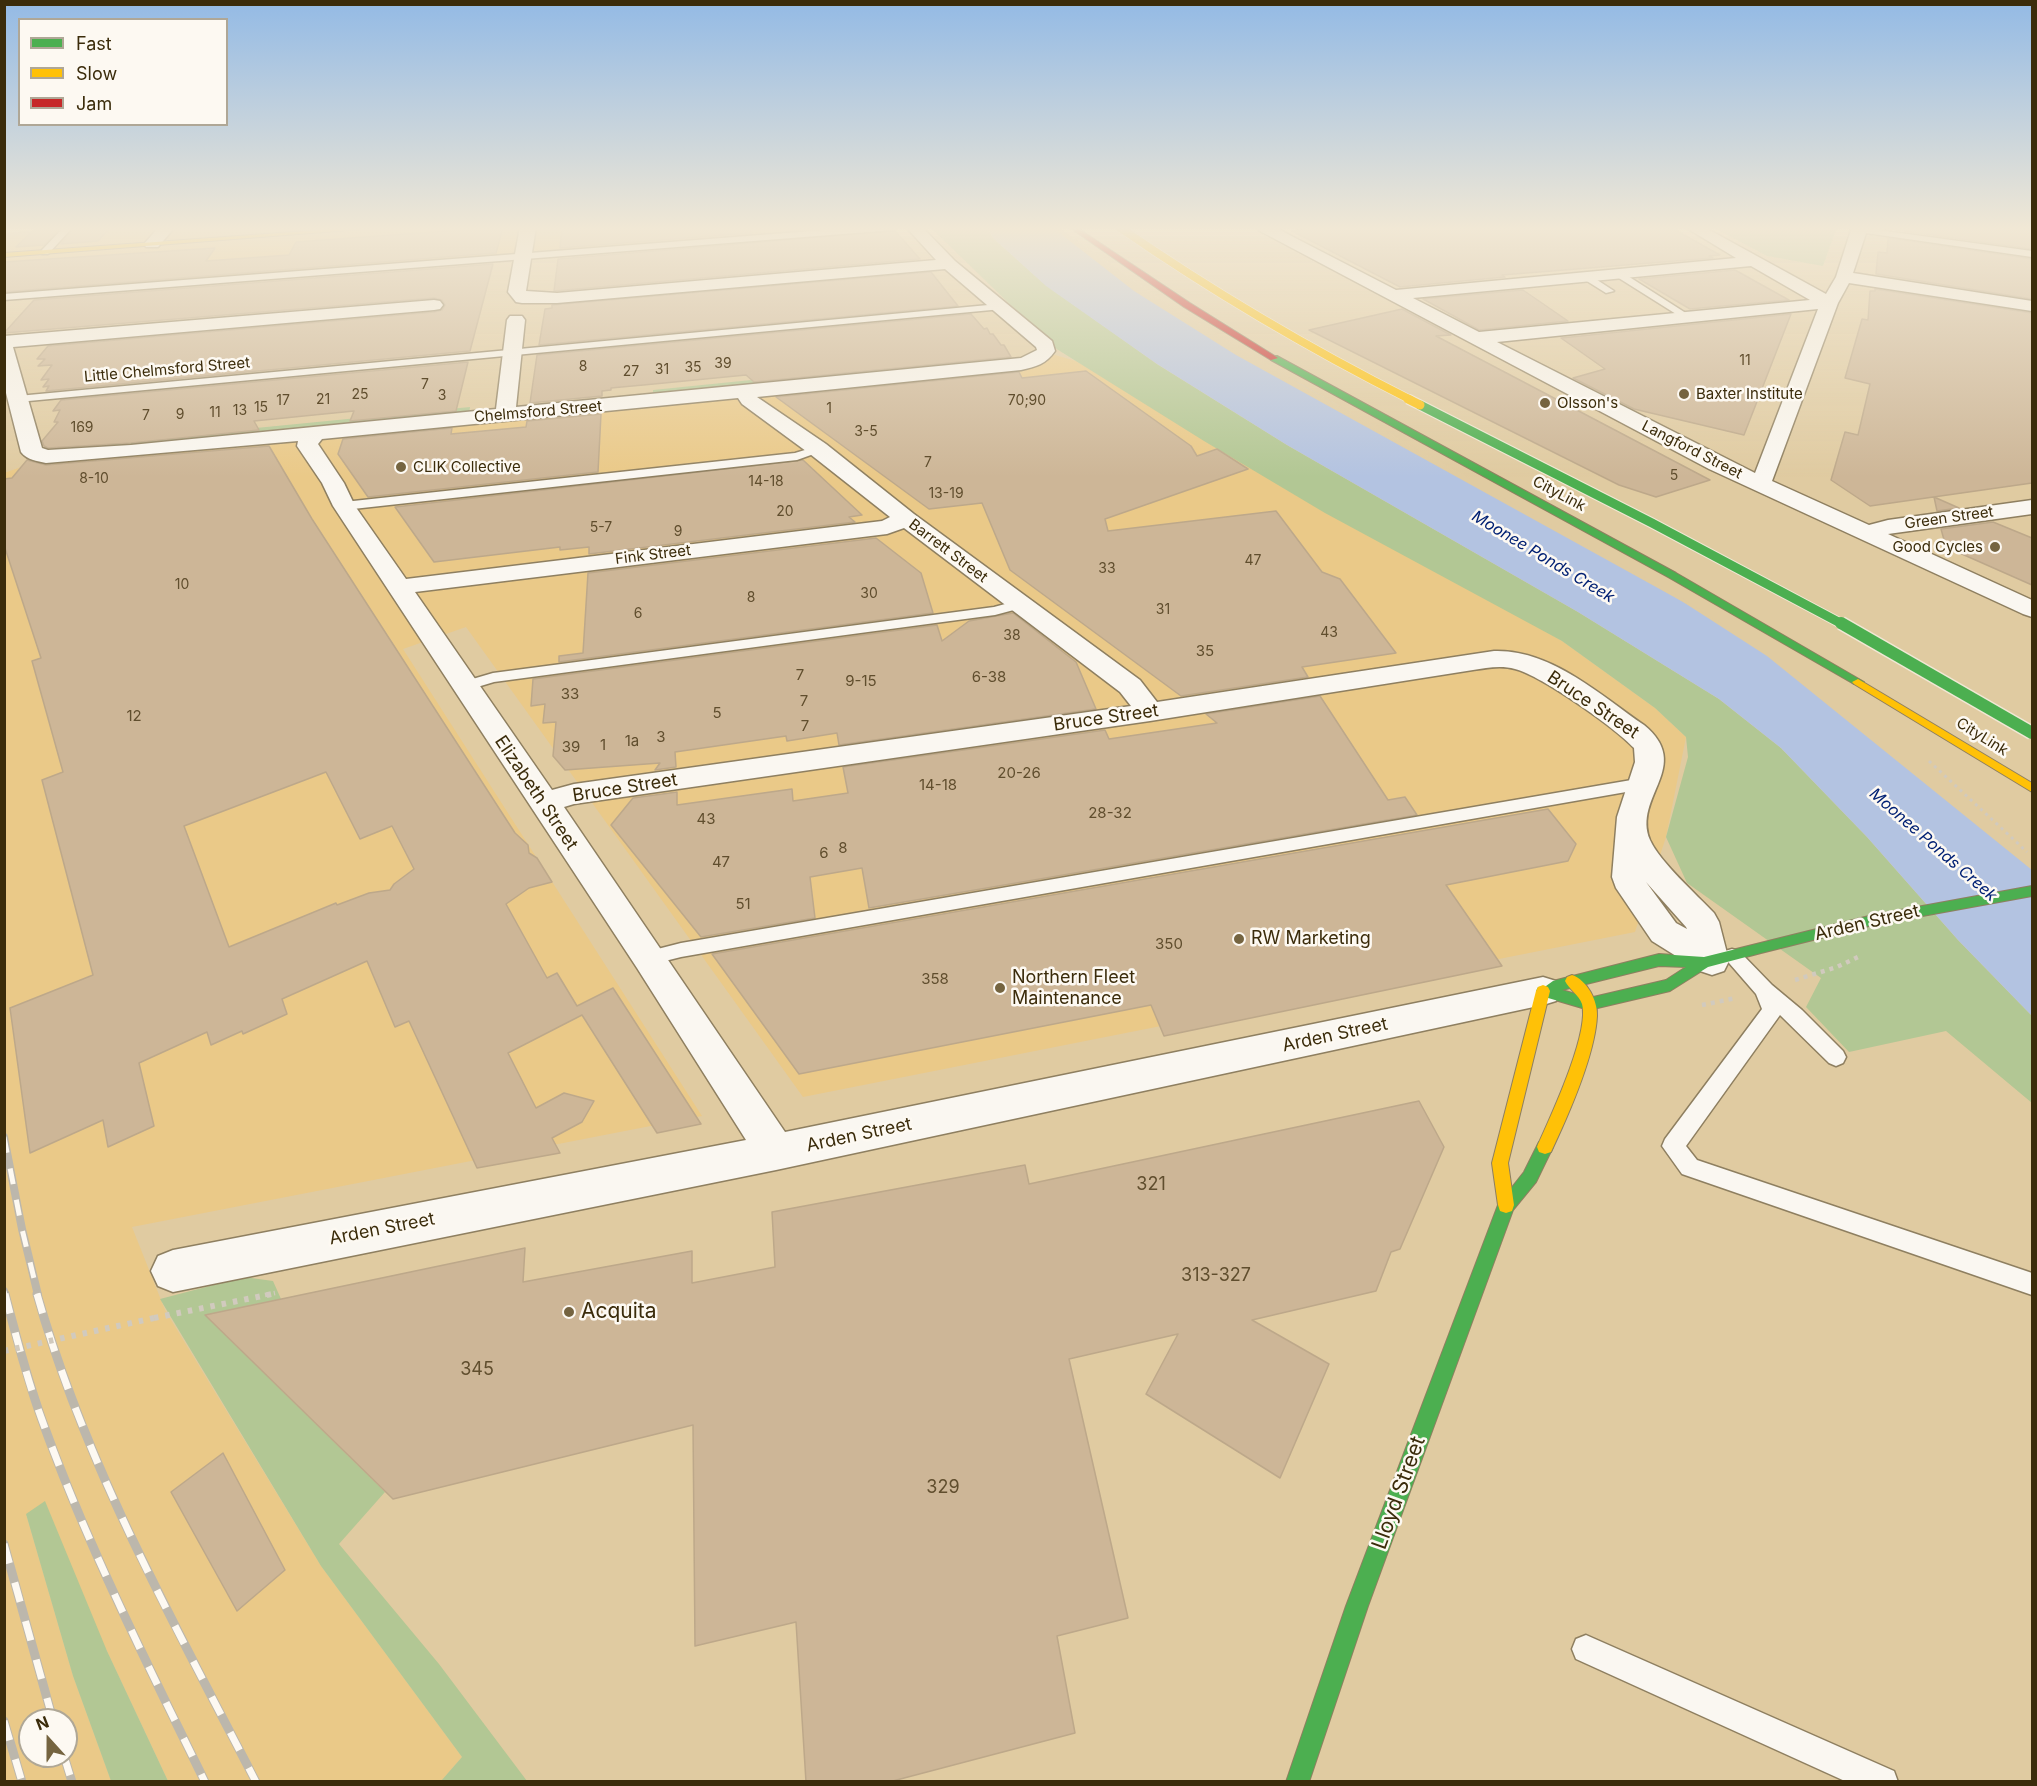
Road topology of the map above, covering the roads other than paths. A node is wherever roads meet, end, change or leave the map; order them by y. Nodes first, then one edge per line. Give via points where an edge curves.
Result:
1 (375, 310) edge
2 (964, 310) edge
3 (1003, 310) edge
4 (1195, 310) edge
5 (1244, 310) edge
6 (1424, 310) edge
7 (1676, 310) edge
8 (1754, 310) edge
9 (1826, 310) edge
10 (1687, 317) junction
11 (516, 320) dead end
12 (1478, 338) junction
13 (4, 344) edge
14 (512, 353) junction
15 (745, 392) junction
16 (18, 399) junction
17 (505, 415) junction
18 (316, 433) junction
19 (818, 449) junction
20 (1760, 483) junction
21 (339, 495) junction
22 (2032, 507) edge
23 (906, 519) junction
24 (1866, 533) junction
25 (399, 587) junction
26 (1020, 604) junction
27 (2032, 609) edge
28 (464, 686) junction
29 (1150, 712) junction
30 (2032, 734) edge
31 (1643, 784) junction
32 (2032, 788) edge
33 (543, 803) junction
34 (2032, 891) edge
35 (649, 958) junction
36 (1716, 960) junction
37 (1558, 986) junction
38 (1764, 990) junction
39 (1589, 1004) junction
40 (1836, 1057) dead end
41 (776, 1152) junction
42 (1506, 1205) junction
43 (173, 1271) dead end
44 (2032, 1284) edge
45 (1586, 1649) dead end
46 (1297, 1782) edge
47 (1883, 1782) edge

1 - 13 street
2 - 14 lane, Little Chelmsford Street
3 - 15 street, Chelmsford Street via 1044,345 1046,351 1036,361
4 - 32 main road, CityLink via 1276,360 1747,615
5 - 30 main road, CityLink, bridge via 1692,542 1837,620
6 - 12 street, Langford Street
7 - 10 lane
8 - 10 street
9 - 20 street
10 - 12 street
11 - 14 street
12 - 20 street, Langford Street
13 - 16 street
14 - 16 lane, Little Chelmsford Street
14 - 17 street
15 - 17 street, Chelmsford Street
15 - 19 street, Barrett Street via 749,400
16 - 18 street, Chelmsford Street via 32,452 46,457
17 - 18 street, Chelmsford Street
18 - 21 street, Elizabeth Street via 307,444
19 - 21 lane via 797,456
19 - 23 street, Barrett Street
20 - 24 street, Langford Street
21 - 25 street, Elizabeth Street
22 - 24 street, Green Street via 1888,526
23 - 25 street, Fink Street via 887,527
23 - 26 street, Barrett Street
24 - 27 street, Langford Street
25 - 28 street, Elizabeth Street
26 - 28 lane via 995,611 493,678
26 - 29 street, Barrett Street via 1130,686
28 - 33 street, Elizabeth Street
29 - 31 street, Bruce Street via 1461,664 1512,660 1544,672 1647,743 1651,754
29 - 33 street, Bruce Street via 574,794
31 - 35 lane
31 - 36 street via 1636,800 1627,867 1632,888 1665,932
33 - 35 street, Elizabeth Street
34 - 36 main road, Arden Street via 1874,920
35 - 41 street, Elizabeth Street
36 - 37 main road, Arden Street via 1659,960
36 - 38 lane
36 - 39 main road, Arden Street via 1670,985
37 - 39 main road
37 - 39 main road, Arden Street
37 - 41 street, Arden Street
37 - 42 main road, Lloyd Street via 1500,1163
38 - 40 lane
38 - 44 lane via 1772,1005 1771,1015 1673,1146 1690,1167
39 - 42 main road, Lloyd Street via 1582,1051 1554,1125 1531,1176
41 - 43 street, Arden Street
42 - 46 main road, Lloyd Street via 1357,1606
45 - 47 lane

